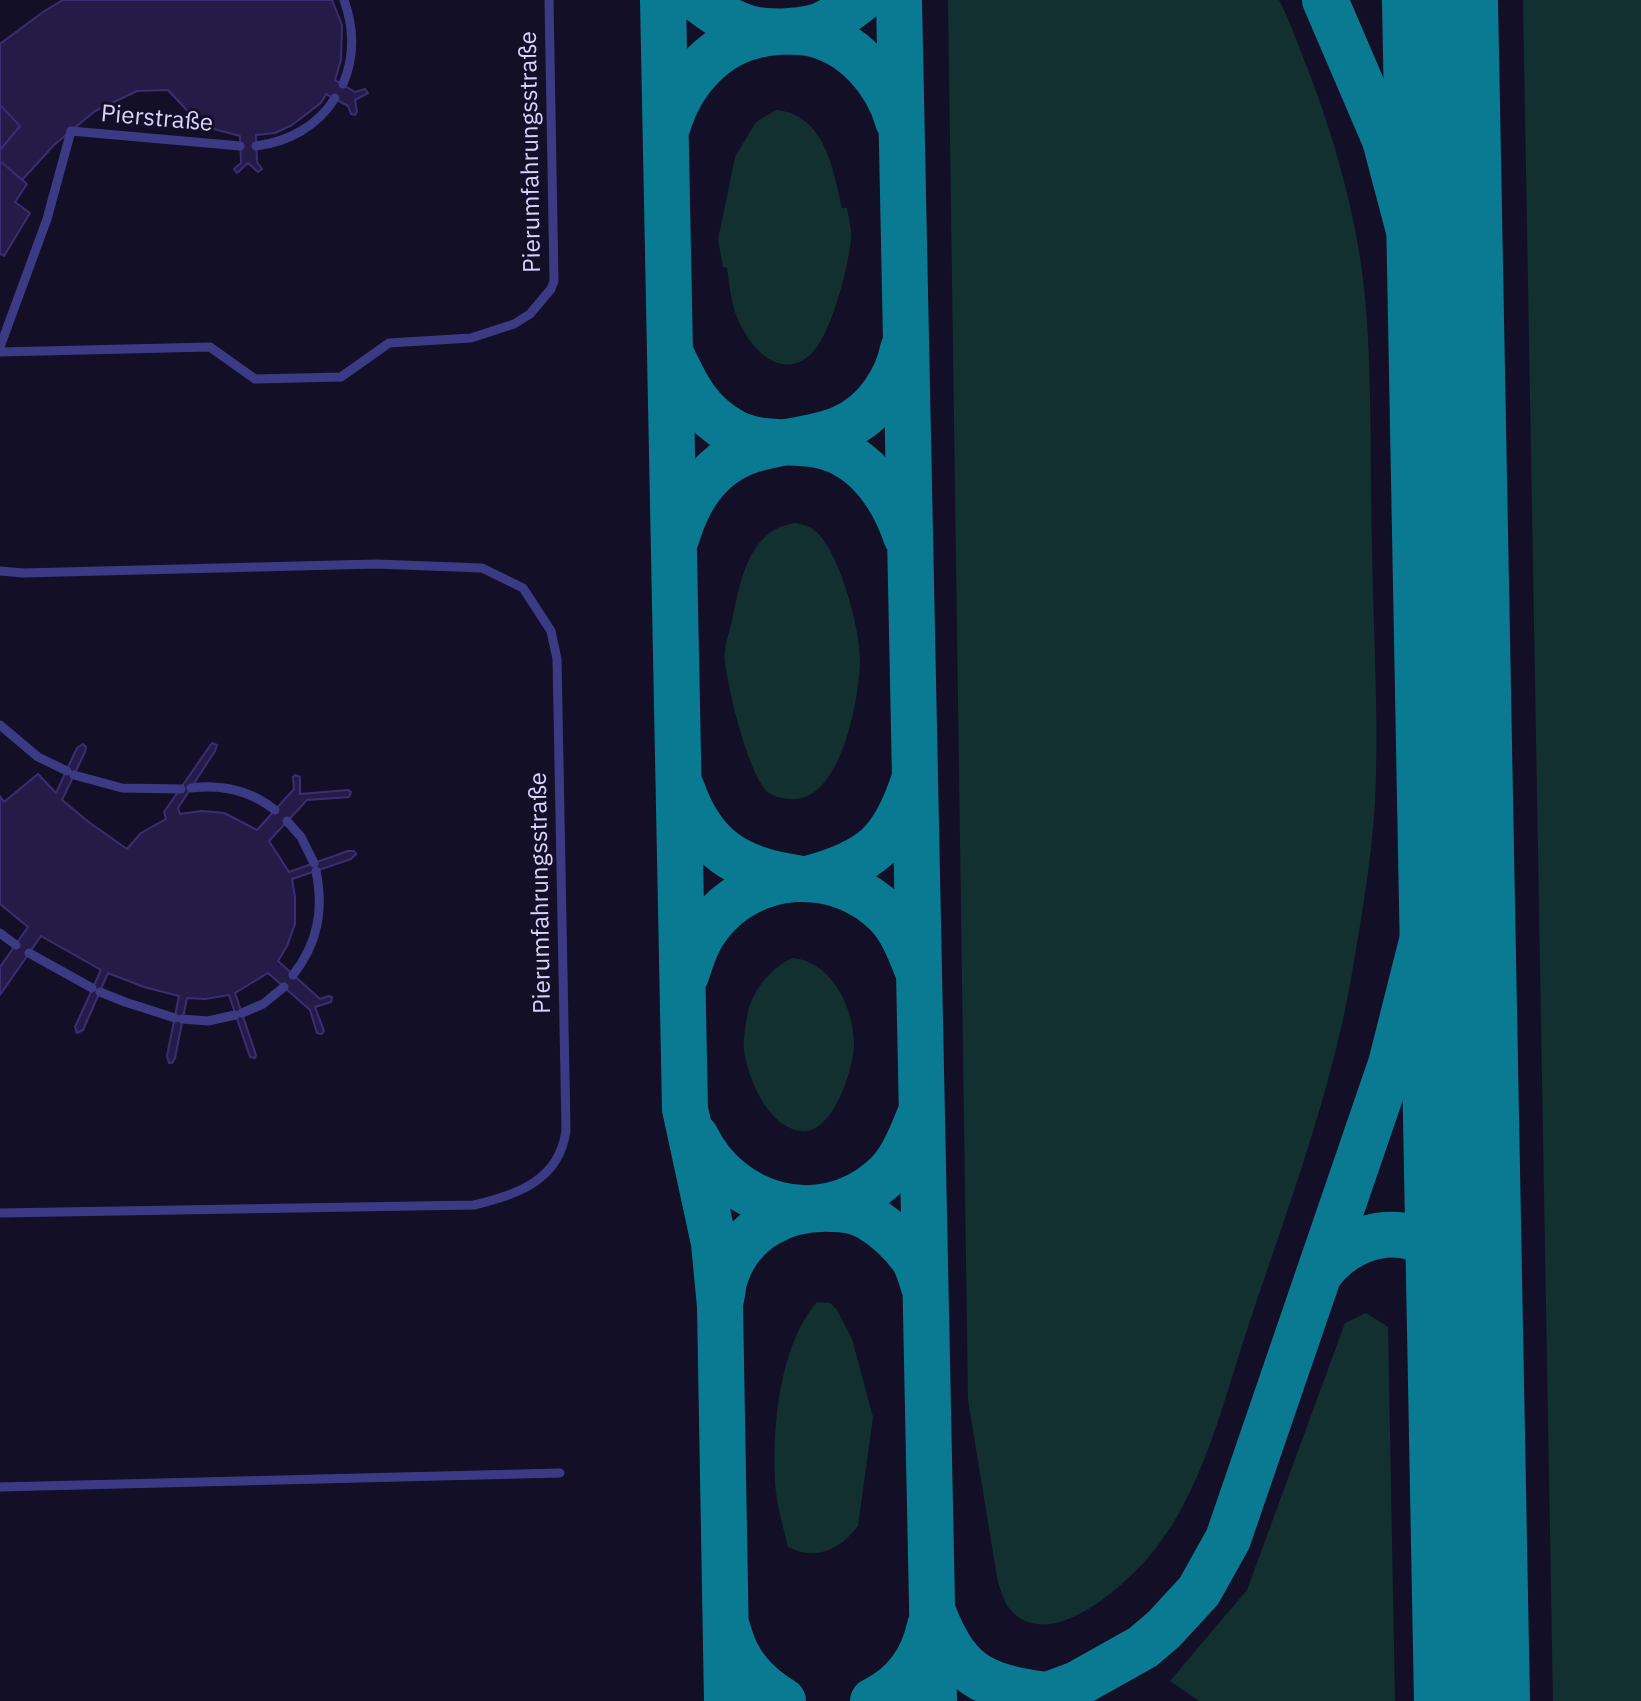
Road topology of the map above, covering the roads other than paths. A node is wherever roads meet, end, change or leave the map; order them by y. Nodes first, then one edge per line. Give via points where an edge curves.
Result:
1 (344, 0) edge
2 (549, 0) edge
3 (343, 84) dead end
4 (335, 98) dead end
5 (240, 146) dead end
6 (256, 146) dead end
7 (0, 350) edge
8 (0, 571) edge
9 (0, 725) edge
10 (275, 810) dead end
11 (287, 821) dead end
12 (0, 933) edge
13 (16, 945) dead end
14 (29, 953) dead end
15 (293, 975) dead end
16 (284, 987) dead end
17 (0, 1213) edge
18 (560, 1473) dead end
19 (0, 1487) edge

1 - 3 lane via 352,45
2 - 7 lane, Pierumfahrungsstraße via 554,281 530,314 471,338 389,343 341,377 255,379 210,347
4 - 6 lane via 296,134
5 - 7 lane, Pierstraße via 71,131 47,219
8 - 17 lane, Pierumfahrungsstraße via 376,564 482,568 523,588 551,631 557,659 566,1130 560,1153 539,1181 505,1198 474,1205
9 - 10 lane via 38,757 70,773 122,788 219,787 254,796
11 - 15 lane via 315,867 321,894 314,940
12 - 13 lane
14 - 16 lane via 96,990 178,1018 208,1021 239,1014
18 - 19 lane

